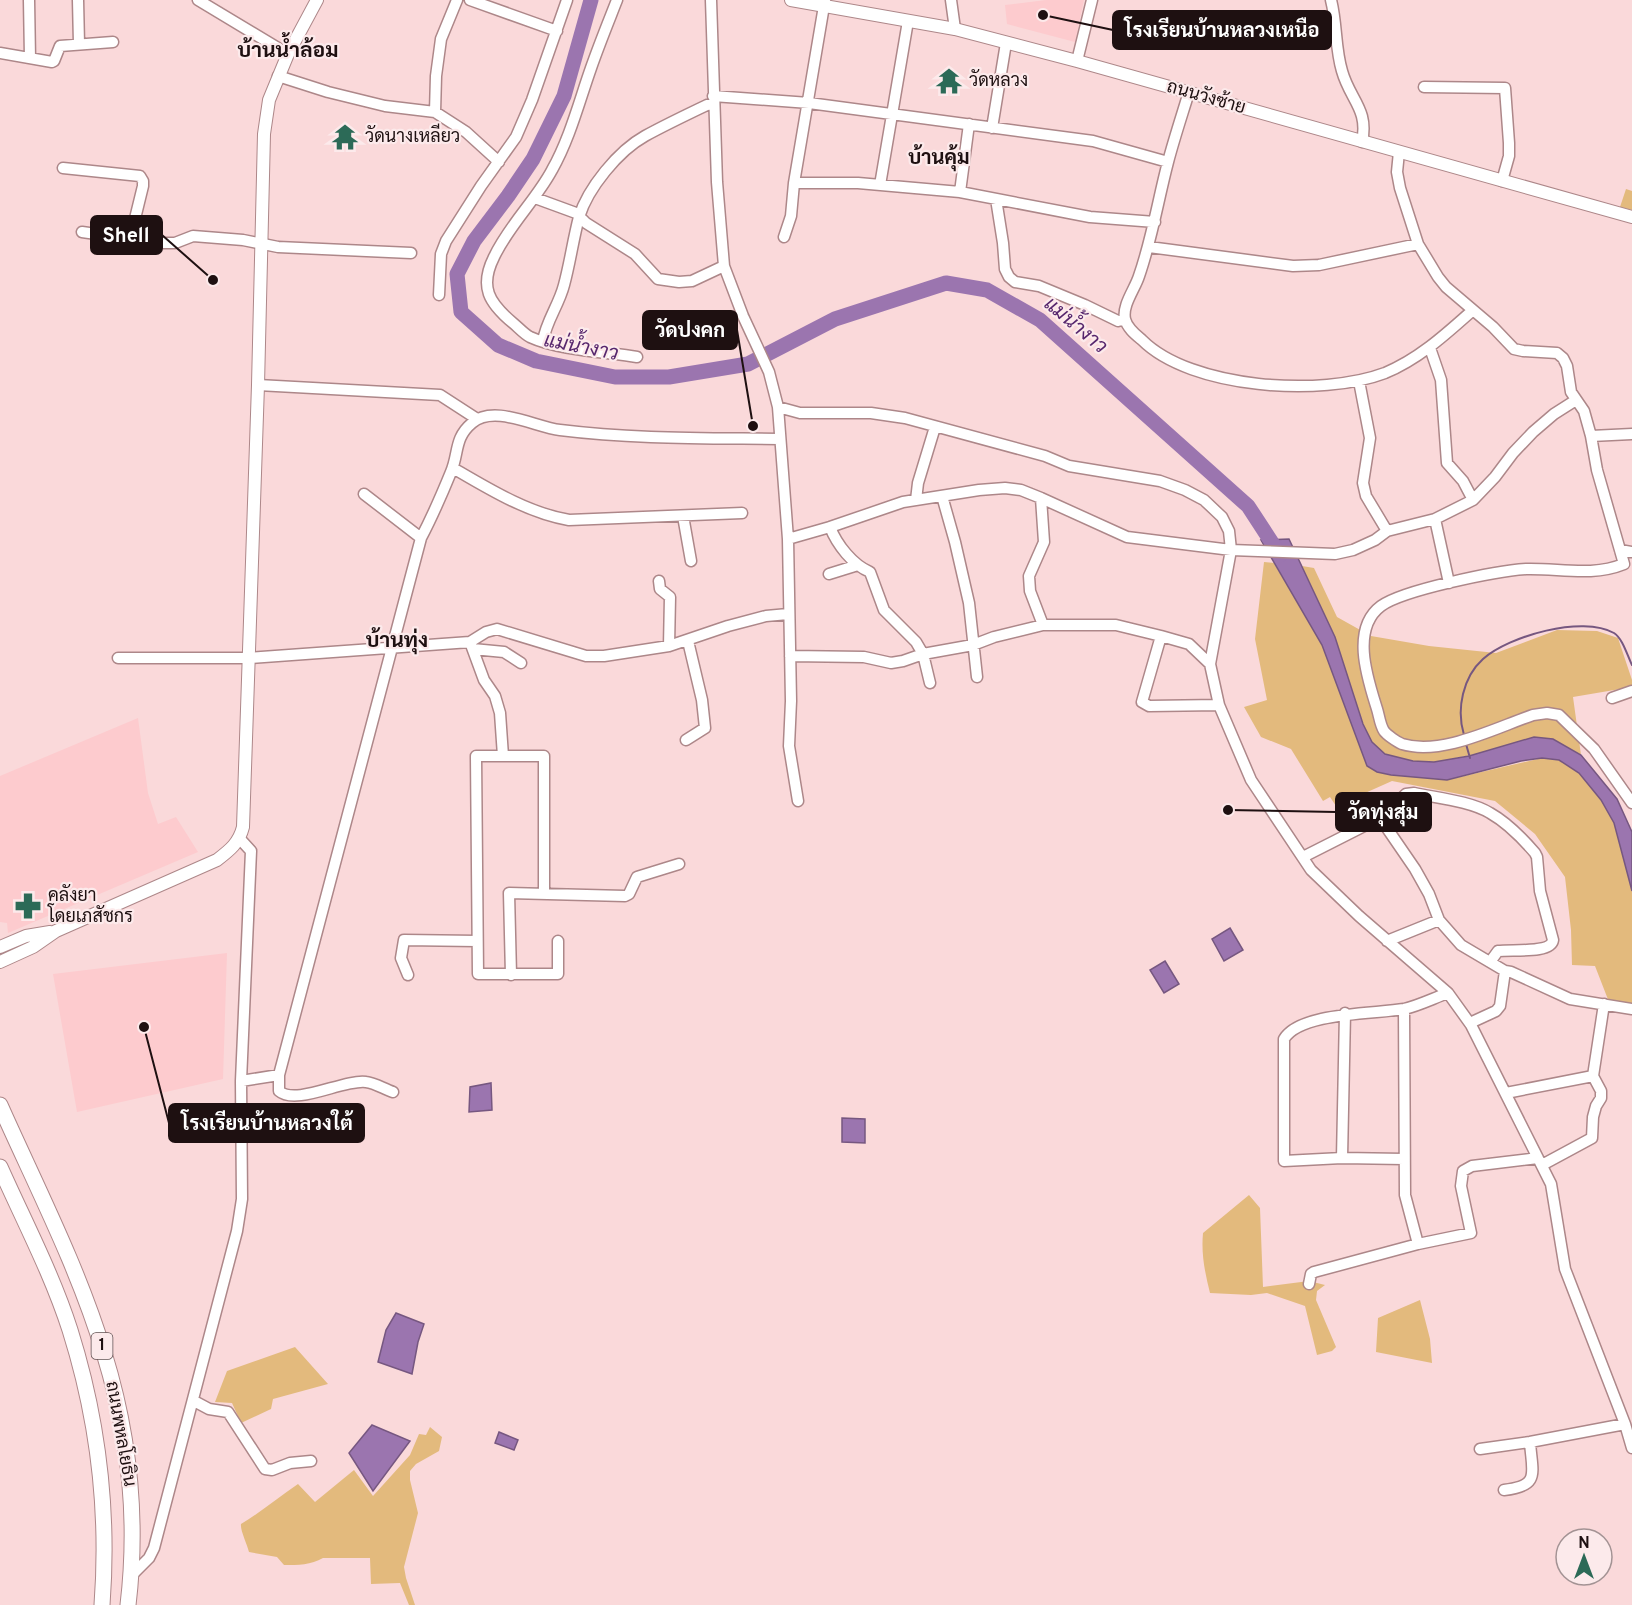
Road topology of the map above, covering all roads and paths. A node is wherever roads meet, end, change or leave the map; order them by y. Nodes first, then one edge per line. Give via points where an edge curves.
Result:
1 (29, 0) edge
2 (78, 0) edge
3 (198, 0) edge
4 (317, 0) edge
5 (457, 0) edge
6 (470, 0) edge
7 (567, 0) edge
8 (617, 0) edge
9 (711, 0) edge
10 (791, 0) edge
11 (951, 0) edge
12 (1092, 0) edge
13 (1331, 0) edge
14 (824, 3) edge
15 (908, 21) junction
16 (955, 29) junction
17 (557, 30) junction
18 (113, 42) dead end
19 (1006, 43) junction
20 (79, 44) junction
21 (0, 53) edge
22 (288, 54) junction
23 (30, 58) junction
24 (1077, 61) junction
25 (278, 76) junction
26 (1424, 87) dead end
27 (1189, 92) junction
28 (714, 100) junction
29 (809, 104) junction
30 (435, 112) junction
31 (892, 115) junction
32 (969, 124) junction
33 (992, 128) junction
34 (1362, 142) junction
35 (1399, 152) junction
36 (499, 162) junction
37 (1168, 162) junction
38 (63, 168) dead end
39 (1502, 181) junction
40 (794, 183) junction
41 (880, 185) junction
42 (960, 192) junction
43 (535, 198) junction
44 (996, 199) junction
45 (579, 216) junction
46 (1632, 217) edge
47 (1155, 222) junction
48 (82, 232) dead end
49 (784, 237) dead end
50 (130, 239) junction
51 (262, 243) junction
52 (1418, 244) junction
53 (1149, 247) junction
54 (411, 253) dead end
55 (723, 266) junction
56 (439, 295) dead end
57 (1473, 310) junction
58 (1125, 319) junction
59 (543, 341) junction
60 (1430, 348) junction
61 (638, 357) dead end
62 (1359, 381) junction
63 (258, 385) junction
64 (1576, 399) junction
65 (778, 407) junction
66 (477, 419) junction
67 (935, 428) junction
68 (1632, 434) edge
69 (1591, 436) junction
70 (779, 438) junction
71 (453, 468) junction
72 (364, 494) dead end
73 (942, 496) junction
74 (1041, 498) junction
75 (916, 500) junction
76 (1473, 500) junction
77 (742, 513) dead end
78 (683, 516) junction
79 (1436, 519) junction
80 (830, 527) junction
81 (1387, 531) junction
82 (421, 538) junction
83 (788, 539) junction
84 (1231, 550) junction
85 (1620, 550) junction
86 (1632, 552) edge
87 (691, 561) dead end
88 (858, 565) junction
89 (829, 574) dead end
90 (659, 581) dead end
91 (1449, 583) junction
92 (788, 614) junction
93 (1042, 625) junction
94 (1161, 636) junction
95 (688, 641) junction
96 (472, 645) junction
97 (973, 645) junction
98 (393, 646) junction
99 (669, 646) junction
100 (922, 654) junction
101 (790, 656) junction
102 (118, 658) dead end
103 (249, 658) junction
104 (521, 663) dead end
105 (1210, 664) junction
106 (977, 677) dead end
107 (930, 683) dead end
108 (1632, 691) edge
109 (1611, 698) dead end
110 (1219, 705) junction
111 (686, 740) dead end
112 (503, 756) junction
113 (798, 801) dead end
114 (1632, 803) edge
115 (1380, 818) junction
116 (240, 840) junction
117 (1303, 857) junction
118 (679, 864) dead end
119 (543, 893) junction
120 (1439, 920) junction
121 (56, 931) junction
122 (477, 941) junction
123 (558, 941) dead end
124 (1387, 941) junction
125 (0, 947) edge
126 (0, 962) edge
127 (1490, 962) junction
128 (1505, 971) junction
129 (408, 975) dead end
130 (511, 975) junction
131 (1448, 993) junction
132 (1604, 1004) junction
133 (1404, 1009) junction
134 (1632, 1009) edge
135 (1345, 1013) junction
136 (1470, 1023) junction
137 (279, 1075) junction
138 (1593, 1076) junction
139 (241, 1081) junction
140 (393, 1092) dead end
141 (1506, 1092) junction
142 (0, 1105) edge
143 (1341, 1158) junction
144 (1404, 1159) junction
145 (1540, 1162) junction
146 (0, 1167) edge
147 (1418, 1244) junction
148 (1309, 1284) dead end
149 (194, 1401) junction
150 (1625, 1424) junction
151 (1530, 1442) junction
152 (1632, 1448) edge
153 (1480, 1449) dead end
154 (310, 1461) dead end
155 (1504, 1490) dead end
156 (132, 1576) junction
157 (102, 1605) edge
158 (128, 1605) edge

1 - 23 street
2 - 20 street
3 - 22 street
4 - 22 main road
5 - 30 street via 441,39
6 - 17 street
7 - 17 street
8 - 43 street via 566,144
9 - 28 street
10 - 14 main road, ถนนวังซ้าย
11 - 16 street
12 - 24 street
13 - 34 street via 1341,69 1365,128
14 - 15 main road, ถนนวังซ้าย
14 - 29 street
15 - 16 main road, ถนนวังซ้าย
15 - 31 street
16 - 19 main road, ถนนวังซ้าย
17 - 36 street via 516,137
18 - 20 street
19 - 24 main road, ถนนวังซ้าย
19 - 33 street
20 - 23 street via 60,46 53,62
21 - 23 street
22 - 25 main road
24 - 27 main road, ถนนวังซ้าย
25 - 30 street via 385,106
25 - 51 main road via 269,100 264,134
26 - 39 street via 1505,88 1509,156
27 - 34 main road, ถนนวังซ้าย
27 - 37 street
28 - 29 street
28 - 45 street via 642,137 604,173
28 - 55 street
29 - 31 street
29 - 40 street
30 - 36 street via 466,132
31 - 32 street
31 - 41 street
32 - 33 street
32 - 42 street
33 - 37 street via 1093,141
34 - 35 main road, ถนนวังซ้าย
35 - 39 main road, ถนนวังซ้าย
35 - 52 street via 1397,172
36 - 56 street via 446,241 441,254
37 - 47 street
38 - 50 street via 140,176 143,186
39 - 46 main road, ถนนวังซ้าย
40 - 41 street
40 - 49 street via 791,216
41 - 42 street
42 - 44 street
43 - 45 street
43 - 59 street via 494,256 487,287 497,310 529,337
44 - 47 street via 1090,217
44 - 58 street via 1009,277 1118,321
45 - 55 street via 635,254 658,279 692,280
45 - 59 street via 564,287
47 - 53 street
48 - 50 street
50 - 51 street via 175,243 193,236
51 - 54 street
51 - 63 main road
52 - 53 street via 1318,265 1293,266
52 - 57 street via 1446,287
53 - 58 street via 1126,305
55 - 65 street via 769,372
57 - 60 street
57 - 64 street via 1514,349 1557,353 1563,358
58 - 62 street via 1148,347 1166,358 1220,377 1303,386
59 - 61 street
60 - 62 street via 1386,372
60 - 76 street via 1441,380 1447,464 1463,481
62 - 81 street via 1370,438 1363,483 1366,496
63 - 66 street via 440,395
63 - 103 main road
64 - 69 street
64 - 76 street via 1533,432
65 - 67 street via 800,413 887,415
65 - 70 street
66 - 70 street via 494,415 558,430 665,437
66 - 71 street via 457,444
67 - 75 street
67 - 84 street via 1070,466 1160,481 1185,490 1204,500 1222,517
68 - 69 street
69 - 85 street
70 - 83 street
71 - 78 street via 499,494 562,519
71 - 82 street
72 - 82 street
73 - 74 street via 1005,488
73 - 75 street
73 - 97 street via 969,603
74 - 84 street via 1127,537
74 - 93 street via 1044,542 1029,576
75 - 80 street
76 - 79 street
77 - 78 street
78 - 87 street
79 - 81 street
79 - 91 street
80 - 83 street
80 - 88 street via 834,538
81 - 84 street via 1375,540 1335,555
82 - 98 street
83 - 92 street
84 - 105 street
85 - 86 street
85 - 91 street via 1624,564 1593,572 1523,569
88 - 89 street
88 - 100 street via 870,572 884,610 907,631
90 - 99 street via 660,589 670,597
91 - 114 street via 1389,601 1371,615 1364,646 1384,731 1400,743 1442,747 1533,715 1559,715 1594,749
92 - 95 street via 747,621
92 - 101 street
93 - 94 street via 1116,625
93 - 97 street
94 - 105 street via 1189,644
94 - 110 street via 1142,702 1149,706
95 - 99 street
95 - 111 street via 705,728
96 - 98 street
96 - 99 street via 486,632 497,629 586,656
96 - 104 street via 504,652
96 - 112 street via 500,713
97 - 100 street
97 - 106 street
98 - 103 street
98 - 137 street
100 - 101 street via 891,663 864,657
100 - 107 street
101 - 113 street via 789,746
102 - 103 street
103 - 116 main road
105 - 110 street
108 - 109 street
110 - 117 street via 1251,780
112 - 119 street via 544,756
112 - 122 street via 476,756
115 - 117 street
115 - 120 street via 1430,894
115 - 127 street via 1406,794 1414,793 1489,812 1535,853 1553,944 1539,949 1498,951
116 - 121 main road via 217,860
116 - 139 street via 251,851
117 - 124 street via 1311,870
118 - 119 street via 637,877 624,896
119 - 130 street via 509,893
120 - 124 street
120 - 127 street via 1461,945
121 - 125 main road via 26,936
121 - 126 main road
122 - 129 street via 404,940 401,958
122 - 130 street via 478,974
123 - 130 street via 558,974
124 - 131 street
127 - 128 street
128 - 132 street via 1570,999
128 - 136 street via 1500,1006
131 - 133 street
131 - 136 street
132 - 134 street
132 - 138 street
133 - 135 street
133 - 144 street
135 - 143 street
135 - 143 street via 1300,1026 1284,1039 1284,1161
136 - 141 street
137 - 139 street
137 - 140 street via 279,1091 288,1096 358,1082
138 - 141 street
138 - 145 street via 1601,1098 1593,1117 1592,1138
139 - 149 street via 243,1163 237,1231
141 - 145 street
142 - 156 highway, ถนนพหลโยธิน / 1 via 74,1271 105,1354 124,1438 133,1530
143 - 144 street
144 - 147 street via 1405,1195
145 - 147 street via 1472,1166 1462,1171 1461,1186 1471,1233
145 - 150 street via 1551,1184 1565,1269
146 - 157 highway, ถนนพหลโยธิน / 1 via 53,1284 86,1390 103,1502
147 - 148 street via 1314,1272
149 - 154 street via 228,1412 265,1468 272,1470
149 - 156 street via 154,1548
150 - 151 street
150 - 152 street
151 - 153 street
151 - 155 street via 1530,1483
156 - 158 highway, ถนนพหลโยธิน / 1

